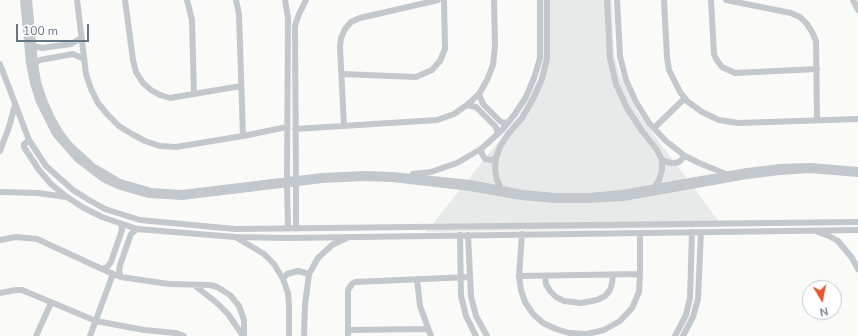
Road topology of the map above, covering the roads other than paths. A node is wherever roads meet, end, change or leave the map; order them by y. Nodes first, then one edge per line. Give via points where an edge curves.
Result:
1 (23, 0) edge
2 (29, 0) edge
3 (77, 0) edge
4 (125, 0) edge
5 (186, 0) edge
6 (236, 0) edge
7 (285, 0) edge
8 (306, 0) edge
9 (438, 0) edge
10 (444, 0) edge
11 (494, 0) edge
12 (540, 0) edge
13 (547, 0) edge
14 (606, 0) edge
15 (617, 0) edge
16 (664, 0) edge
17 (711, 0) edge
18 (726, 0) edge
19 (853, 0) edge
20 (858, 10) edge
21 (81, 37) junction
22 (33, 46) junction
23 (84, 59) junction
24 (35, 63) junction
25 (0, 64) edge
26 (817, 69) junction
27 (342, 74) junction
28 (241, 86) junction
29 (194, 94) junction
30 (479, 94) junction
31 (685, 98) junction
32 (15, 105) junction
33 (468, 105) junction
34 (858, 119) edge
35 (818, 120) junction
36 (508, 123) junction
37 (344, 126) junction
38 (287, 127) junction
39 (654, 128) junction
40 (296, 129) junction
41 (498, 134) junction
42 (243, 136) junction
43 (29, 140) junction
44 (481, 149) junction
45 (0, 150) edge
46 (685, 156) junction
47 (496, 158) junction
48 (662, 160) junction
49 (858, 170) edge
50 (727, 174) junction
51 (858, 174) edge
52 (402, 176) junction
53 (322, 178) junction
54 (296, 181) junction
55 (287, 182) junction
56 (272, 184) junction
57 (654, 188) junction
58 (501, 189) junction
59 (0, 192) edge
60 (67, 197) junction
61 (858, 222) edge
62 (121, 224) junction
63 (137, 228) junction
64 (288, 228) junction
65 (296, 228) junction
66 (810, 230) junction
67 (858, 230) edge
68 (692, 232) junction
69 (701, 232) junction
70 (640, 233) junction
71 (522, 234) junction
72 (460, 235) junction
73 (468, 235) junction
74 (235, 237) junction
75 (348, 237) junction
76 (0, 240) edge
77 (858, 268) edge
78 (102, 269) junction
79 (113, 274) junction
80 (309, 274) junction
81 (640, 274) junction
82 (613, 275) junction
83 (460, 276) junction
84 (469, 276) junction
85 (520, 276) junction
86 (545, 276) junction
87 (121, 277) junction
88 (417, 278) junction
89 (283, 279) junction
90 (194, 285) junction
91 (0, 293) edge
92 (51, 303) junction
93 (96, 321) junction
94 (393, 329) junction
95 (428, 329) junction
96 (143, 333) edge
97 (348, 333) edge
98 (36, 336) edge
99 (90, 336) edge
100 (184, 336) edge
101 (244, 336) edge
102 (289, 336) edge
103 (304, 336) edge
104 (393, 336) edge
105 (431, 336) edge
106 (476, 336) edge
107 (487, 336) edge
108 (675, 336) edge
109 (683, 336) edge

1 - 56 street via 29,63 39,102 55,134 89,170 118,186 166,197
2 - 22 street
3 - 21 street
4 - 29 street via 132,60 143,83 160,96 170,98
5 - 29 street via 192,20
6 - 28 street via 239,14
7 - 38 street via 288,18
8 - 40 street via 295,26
9 - 27 street via 352,22 341,38
10 - 27 street via 445,49 440,61 432,70 416,77
11 - 30 street via 493,65
12 - 36 street via 540,58 526,97
13 - 47 street via 547,58 542,79 522,118 508,134
14 - 48 street via 610,58 616,84 627,108
15 - 39 street via 620,56 626,80 636,102
16 - 31 street via 669,70 675,85
17 - 26 street via 714,54 722,68 735,73
18 - 26 street via 800,17 816,41
19 - 20 street
21 - 22 street via 71,44 42,48
21 - 23 street
22 - 24 street
23 - 24 street via 73,54
23 - 42 street via 91,89 103,109 119,126 145,141 160,146 176,147
24 - 56 street via 44,100 60,132 87,161 120,182 167,193
25 - 32 street
26 - 35 street
27 - 37 street
28 - 29 street
28 - 42 street
30 - 33 street
30 - 36 street via 480,101 501,122
31 - 35 street via 710,117 729,122
31 - 39 street
32 - 43 street
32 - 45 street
33 - 37 street via 454,114 437,120
33 - 41 street via 474,106 496,127
34 - 35 street
36 - 41 street
37 - 40 street
38 - 42 street
38 - 55 street
39 - 46 street
40 - 54 street
41 - 44 street
43 - 60 street via 24,147 39,170
43 - 64 street via 46,166 69,186 89,200 122,215 140,220 234,229
44 - 47 street via 485,159
44 - 52 street via 457,163 431,172
46 - 48 street via 679,162 670,164
46 - 50 street via 698,164
47 - 58 street via 495,169
48 - 57 street via 662,170
49 - 50 street via 810,166
50 - 57 street
51 - 53 street via 810,170 780,172 623,198 589,200 521,197 392,179
52 - 53 street via 366,174
52 - 58 street via 471,183
53 - 54 street
54 - 55 street
54 - 65 street
55 - 56 street
55 - 64 street
57 - 58 street via 589,196 556,196
59 - 60 street
60 - 62 street via 84,208
61 - 65 street
62 - 63 street
62 - 78 street via 122,230 111,262
63 - 74 street
63 - 87 street via 131,234 120,265
64 - 65 street
66 - 67 street
66 - 69 street
66 - 77 street via 838,241
68 - 69 street
68 - 70 street
68 - 108 street via 690,298 686,314
69 - 109 street via 698,299 693,317
70 - 71 street
70 - 81 street
71 - 73 street
71 - 85 street
72 - 73 street
72 - 75 street
72 - 83 street
73 - 84 street
74 - 75 street
74 - 89 street via 264,254
75 - 80 street via 332,245 318,258
76 - 78 street via 16,237 37,239
78 - 79 street
79 - 87 street
79 - 93 street
80 - 89 street via 298,271 287,274
80 - 103 street
81 - 82 street
81 - 85 street via 639,292 628,313 604,330 587,334 569,334 543,323 525,302
82 - 86 street
82 - 86 street via 610,290 605,296 581,303 572,303 556,297 548,288
83 - 84 street
83 - 88 street
83 - 106 street via 466,316
84 - 107 street via 476,316
85 - 86 street
87 - 90 street
88 - 95 street via 420,306
88 - 97 street via 358,281 352,284 348,290
89 - 102 street via 290,306
90 - 101 street via 228,314
90 - 101 street via 210,285 230,295 242,312
91 - 92 street via 22,290
92 - 93 street
92 - 98 street
93 - 96 street
93 - 99 street
94 - 95 street
94 - 97 street
94 - 104 street
95 - 105 street
96 - 100 street via 176,333

